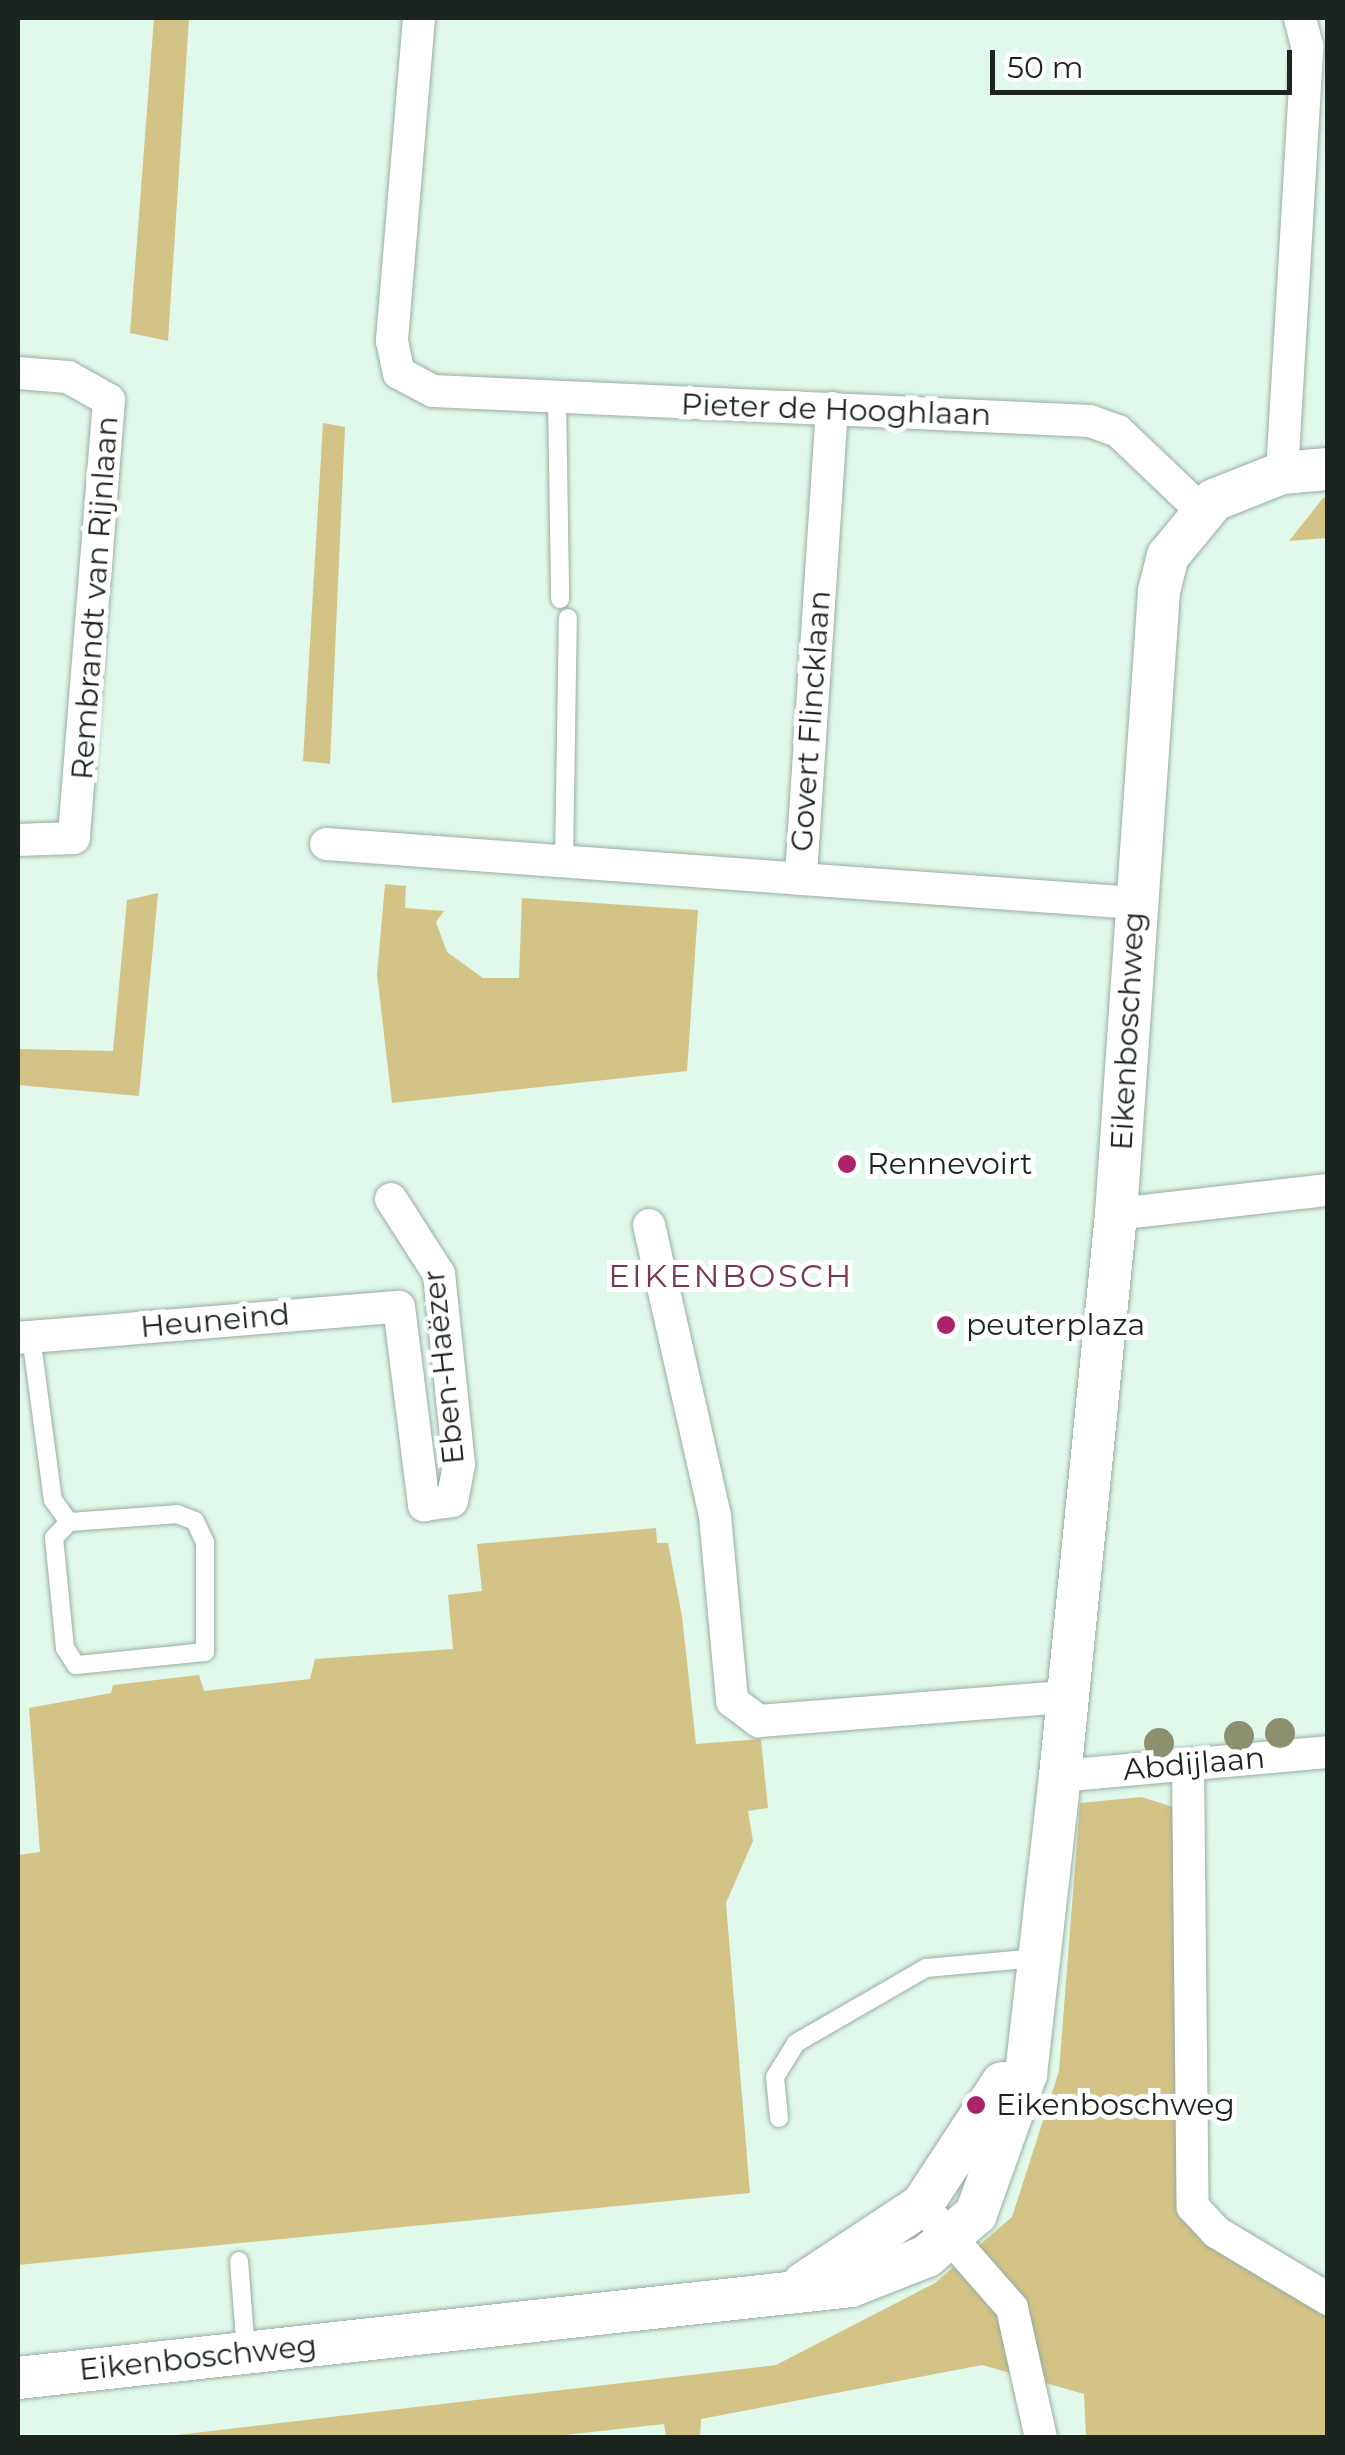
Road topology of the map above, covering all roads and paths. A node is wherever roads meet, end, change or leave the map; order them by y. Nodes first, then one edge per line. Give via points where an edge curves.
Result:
1 (419, 18) edge
2 (1300, 18) edge
3 (1314, 161) edge
4 (18, 373) edge
5 (557, 398) junction
6 (832, 408) junction
7 (1328, 469) edge
8 (1282, 473) junction
9 (1202, 510) junction
10 (560, 599) dead end
11 (568, 618) dead end
12 (18, 840) edge
13 (326, 844) dead end
14 (564, 862) junction
15 (801, 879) junction
16 (1136, 903) junction
17 (1328, 1190) edge
18 (391, 1198) dead end
19 (1116, 1214) junction
20 (650, 1225) dead end
21 (399, 1306) joint
22 (24, 1337) edge
23 (70, 1522) junction
24 (1067, 1698) junction
25 (1328, 1752) edge
26 (1188, 1765) junction
27 (1060, 1776) junction
28 (1038, 1958) junction
29 (1029, 2024) junction
30 (778, 2118) dead end
31 (922, 2206) junction
32 (952, 2238) junction
33 (239, 2261) dead end
34 (796, 2288) junction
35 (1328, 2299) edge
36 (246, 2352) junction
37 (18, 2378) edge
38 (1041, 2438) edge

1 - 5 street, Pieter de Hooghlaan via 392,342 399,373 433,391
2 - 3 street
3 - 8 street
4 - 12 street, Rembrandt van Rijnlaan via 68,377 109,400 74,838
5 - 6 street, Pieter de Hooghlaan
5 - 10 lane
6 - 9 street, Pieter de Hooghlaan via 1090,421 1118,431
6 - 15 street, Govert Flincklaan
7 - 8 street, Eikenboschweg
8 - 9 street, Eikenboschweg
9 - 16 street, Eikenboschweg via 1168,556 1159,591
11 - 14 lane
13 - 14 street
14 - 15 street
15 - 16 street, Govert Flincklaan
16 - 19 street, Eikenboschweg
17 - 19 street
18 - 21 street, Eben-Haëzer via 439,1274 458,1464 452,1501 424,1505
19 - 24 street, Eikenboschweg
20 - 24 street via 715,1516 732,1701 759,1721
21 - 22 street, Heuneind
22 - 23 lane, Heuneind via 53,1500
23 - 23 lane via 54,1538 65,1648 76,1664 205,1652 212,1635 195,1521 177,1514
24 - 27 street, Eikenboschweg
25 - 26 street, Abdijlaan
26 - 27 street, Abdijlaan
26 - 35 street via 1193,2207 1216,2232
27 - 28 street, Eikenboschweg
28 - 29 street, Eikenboschweg
28 - 30 lane via 926,1968 796,2043 775,2077
29 - 31 street, Eikenboschweg via 969,2146
29 - 32 street, Eikenboschweg via 1026,2074 999,2161 976,2214
31 - 32 street
31 - 34 street, Eikenboschweg
32 - 34 street, Eikenboschweg via 852,2286
32 - 38 street via 1012,2308
33 - 36 lane
34 - 36 street, Eikenboschweg
36 - 37 street, Eikenboschweg

